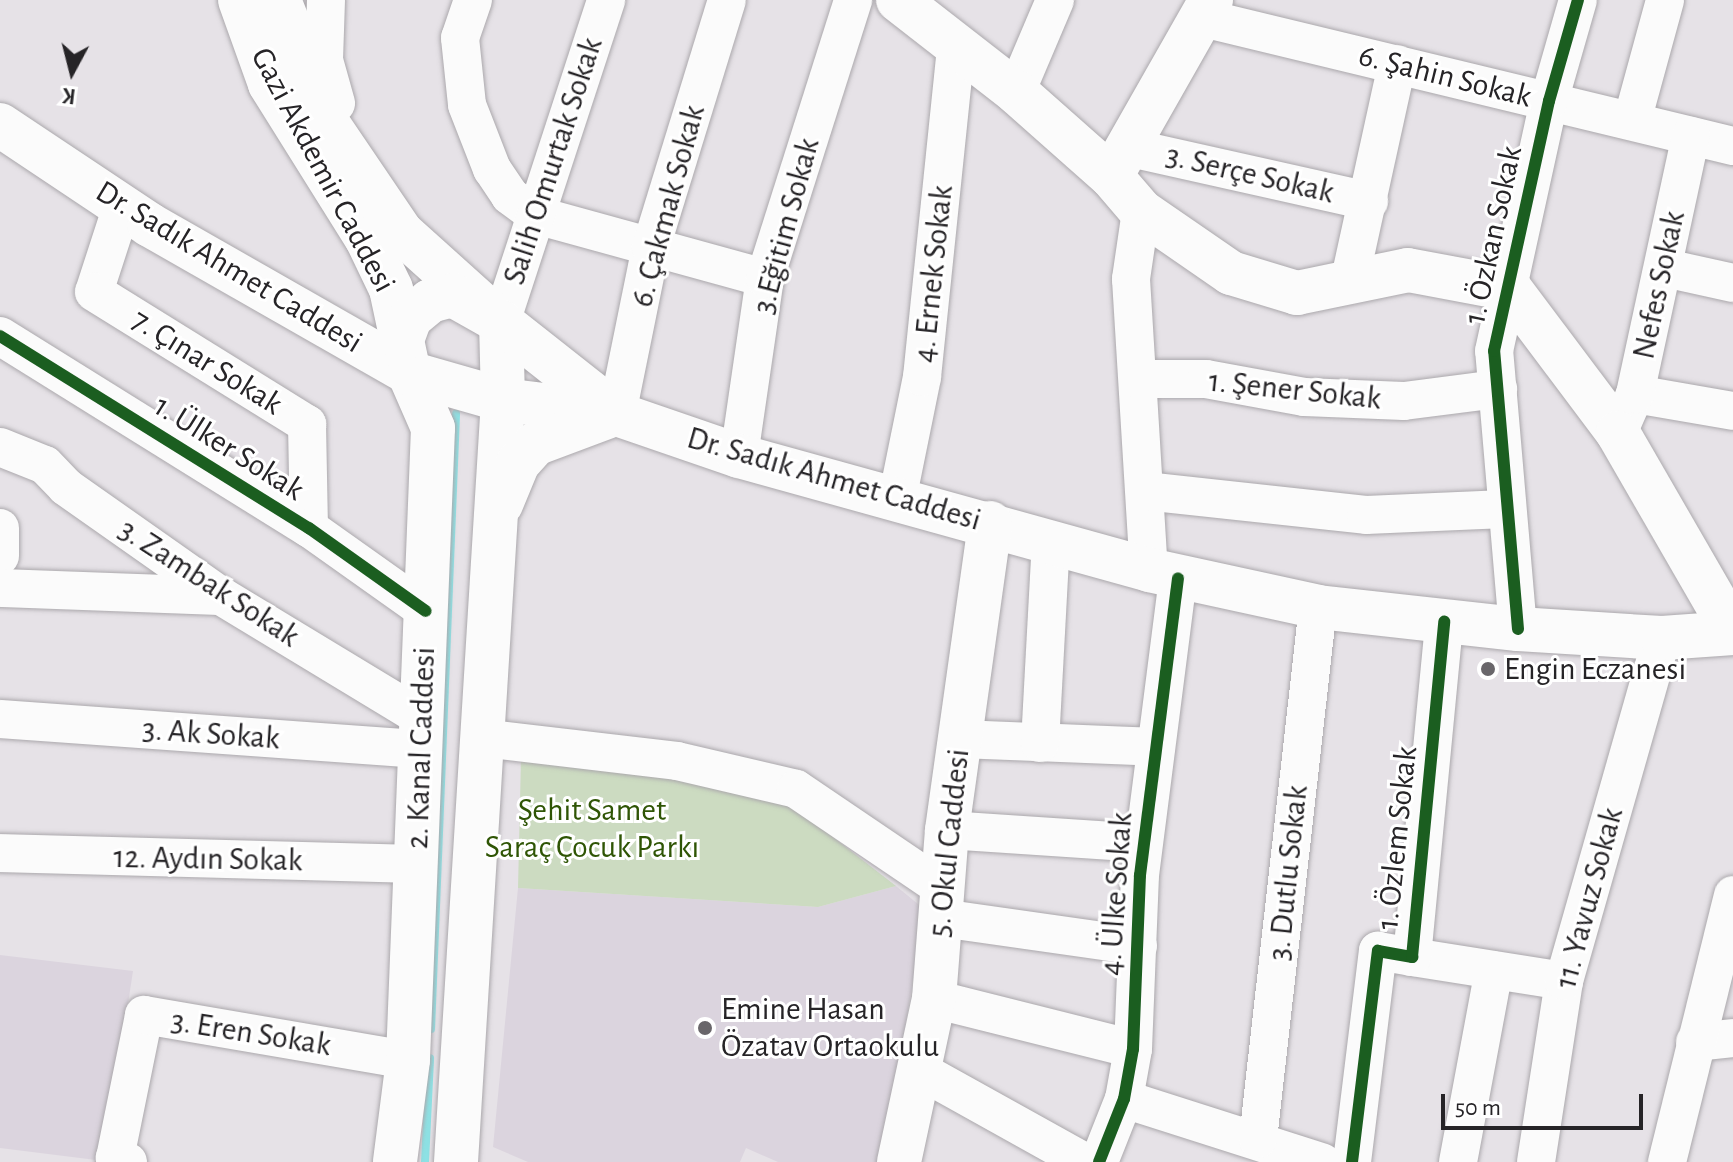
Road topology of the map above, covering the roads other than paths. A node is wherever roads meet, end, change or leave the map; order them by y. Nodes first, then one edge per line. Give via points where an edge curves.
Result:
1 (240, 0) edge
2 (473, 0) edge
3 (606, 0) edge
4 (727, 0) edge
5 (853, 0) edge
6 (1055, 0) edge
7 (1578, 0) edge
8 (1665, 0) edge
9 (326, 2) edge
10 (914, 5) edge
11 (281, 8) edge
12 (1207, 9) edge
13 (956, 46) junction
14 (1397, 64) junction
15 (1016, 92) junction
16 (1549, 101) junction
17 (1632, 121) junction
18 (0, 125) edge
19 (1691, 136) junction
20 (1733, 146) edge
21 (1121, 162) junction
22 (1369, 201) junction
23 (122, 206) junction
24 (1141, 211) junction
25 (536, 215) junction
26 (401, 232) junction
27 (651, 247) junction
28 (1665, 268) junction
29 (765, 278) junction
30 (1349, 283) junction
31 (1733, 283) edge
32 (1510, 289) junction
33 (501, 322) junction
34 (0, 336) edge
35 (406, 356) junction
36 (1138, 379) junction
37 (1498, 389) junction
38 (503, 400) junction
39 (1733, 411) edge
40 (1627, 413) junction
41 (617, 414) junction
42 (0, 447) edge
43 (739, 456) junction
44 (1145, 491) junction
45 (897, 500) junction
46 (1505, 509) junction
47 (990, 523) junction
48 (0, 528) edge
49 (309, 528) junction
50 (493, 529) junction
51 (1051, 541) junction
52 (0, 556) edge
53 (1164, 574) junction
54 (0, 588) edge
55 (221, 596) junction
56 (1318, 607) junction
57 (426, 611) junction
58 (1444, 622) junction
59 (1518, 629) junction
60 (1733, 632) edge
61 (1662, 638) junction
62 (0, 719) edge
63 (421, 733) junction
64 (482, 738) junction
65 (960, 739) junction
66 (1040, 743) junction
67 (1156, 747) junction
68 (947, 830) junction
69 (1143, 843) junction
70 (0, 853) edge
71 (417, 864) junction
72 (1733, 895) edge
73 (941, 902) junction
74 (1138, 946) junction
75 (1412, 957) junction
76 (1494, 970) junction
77 (1564, 981) junction
78 (934, 999) junction
79 (1733, 1038) edge
80 (1695, 1042) junction
81 (1133, 1049) junction
82 (408, 1060) junction
83 (919, 1070) junction
84 (1124, 1099) junction
85 (1258, 1139) junction
86 (1038, 1151) edge
87 (121, 1160) edge
88 (395, 1162) edge
89 (456, 1162) edge
90 (899, 1162) edge
91 (1084, 1162) edge
92 (1099, 1162) edge
93 (1322, 1162) edge
94 (1352, 1162) edge
95 (1458, 1162) edge
96 (1536, 1162) edge
97 (1667, 1162) edge

1 - 35 main road, Gazi Akdemir Caddesi via 270,84 367,239 391,289
2 - 25 street via 460,38 467,105 492,169 510,196
3 - 25 street, Salih Omurtak Sokak
4 - 27 street, 6. Çakmak Sokak
5 - 29 street, 3.Eğitim Sokak
6 - 15 street
7 - 16 street, 1. Özkan Sokak
8 - 17 street
9 - 11 street
9 - 26 street via 324,60 336,104 385,183
10 - 13 main road
11 - 26 main road, Gazi Akdemir Caddesi via 328,124
12 - 14 street, 6. Şahin Sokak
12 - 21 main road
13 - 15 main road
13 - 45 street, 4. Ernek Sokak via 922,377
14 - 16 street, 6. Şahin Sokak
14 - 22 street
15 - 21 main road
16 - 17 street, 6. Şahin Sokak
16 - 32 street, 1. Özkan Sokak
17 - 19 street, 6. Şahin Sokak
18 - 23 main road, Dr. Sadık Ahmet Caddesi
19 - 20 street, 6. Şahin Sokak
19 - 28 street, Nefes Sokak
21 - 22 street, 3. Serçe Sokak
21 - 24 main road
22 - 30 street
23 - 35 main road, Dr. Sadık Ahmet Caddesi
23 - 49 street, 7. Çınar Sokak via 94,292 307,424
24 - 30 main road via 1231,273 1297,293
24 - 36 street, 4. Ülke Sokak via 1131,258
25 - 27 street
25 - 33 street, Salih Omurtak Sokak
26 - 33 main road, Gazi Akdemir Caddesi
27 - 29 street
27 - 41 street, 6. Çakmak Sokak
28 - 31 street
28 - 40 street, Nefes Sokak
29 - 43 street, 3.Eğitim Sokak
30 - 32 main road via 1408,270
32 - 37 street, 1. Özkan Sokak via 1494,351
32 - 40 main road
33 - 35 main road via 453,295 430,301 410,318
33 - 38 main road
33 - 41 main road
34 - 49 street, 1. Ülker Sokak
35 - 38 main road, Dr. Sadık Ahmet Caddesi
35 - 57 main road, 2. Kanal Caddesi via 433,428
36 - 37 street, 1. Şener Sokak via 1206,379 1304,397 1404,401
36 - 44 street, 4. Ülke Sokak
37 - 46 street, 1. Özkan Sokak
38 - 41 main road, Dr. Sadık Ahmet Caddesi
38 - 50 main road, 2. Kanal Caddesi
39 - 40 street
40 - 60 main road via 1642,475
41 - 43 main road, Dr. Sadık Ahmet Caddesi
41 - 50 main road via 535,444 518,463
42 - 55 street, 3. Zambak Sokak via 45,465 66,487
43 - 45 main road, Dr. Sadık Ahmet Caddesi
44 - 46 street via 1366,515
44 - 53 street, 4. Ülke Sokak
45 - 47 main road, Dr. Sadık Ahmet Caddesi
46 - 59 street, 1. Özkan Sokak
47 - 51 main road, Dr. Sadık Ahmet Caddesi
47 - 65 main road, 5. Okul Caddesi
48 - 52 street
49 - 57 street, 1. Ülker Sokak
50 - 64 main road, 2. Kanal Caddesi
51 - 53 main road, Dr. Sadık Ahmet Caddesi
51 - 66 street
53 - 56 main road, Dr. Sadık Ahmet Caddesi
53 - 67 street, 4. Ülke Sokak
54 - 55 street
55 - 63 street, 3. Zambak Sokak
56 - 58 main road, Dr. Sadık Ahmet Caddesi
56 - 85 street, 3. Dutlu Sokak
57 - 63 main road, 2. Kanal Caddesi
58 - 59 main road, Dr. Sadık Ahmet Caddesi
58 - 75 street, 1. Özlem Sokak
59 - 61 main road, Dr. Sadık Ahmet Caddesi
60 - 61 main road, Dr. Sadık Ahmet Caddesi
61 - 77 street, 11. Yavuz Sokak
62 - 63 street, 3. Ak Sokak
63 - 71 main road, 2. Kanal Caddesi
64 - 73 street via 677,761 796,789
64 - 89 main road, 2. Kanal Caddesi
65 - 66 street
65 - 68 main road, 5. Okul Caddesi
66 - 67 street
67 - 69 street, 4. Ülke Sokak
68 - 69 street
68 - 73 main road, 5. Okul Caddesi
69 - 74 street, 4. Ülke Sokak
70 - 71 street, 12. Aydın Sokak
71 - 82 main road, 2. Kanal Caddesi
72 - 80 street
73 - 74 street
73 - 78 main road, 5. Okul Caddesi
74 - 81 street, 4. Ülke Sokak
75 - 76 street
75 - 94 street, 1. Özlem Sokak via 1378,951
76 - 77 street
76 - 95 street
77 - 96 street, 11. Yavuz Sokak
78 - 81 street
78 - 83 main road, 5. Okul Caddesi
79 - 80 street
80 - 97 street
81 - 84 street, 4. Ülke Sokak
82 - 87 street, 3. Eren Sokak via 144,1015
82 - 88 main road, 2. Kanal Caddesi
83 - 86 street
83 - 90 main road, 5. Okul Caddesi
84 - 85 street
84 - 92 street, 4. Ülke Sokak
85 - 93 street
86 - 91 street

